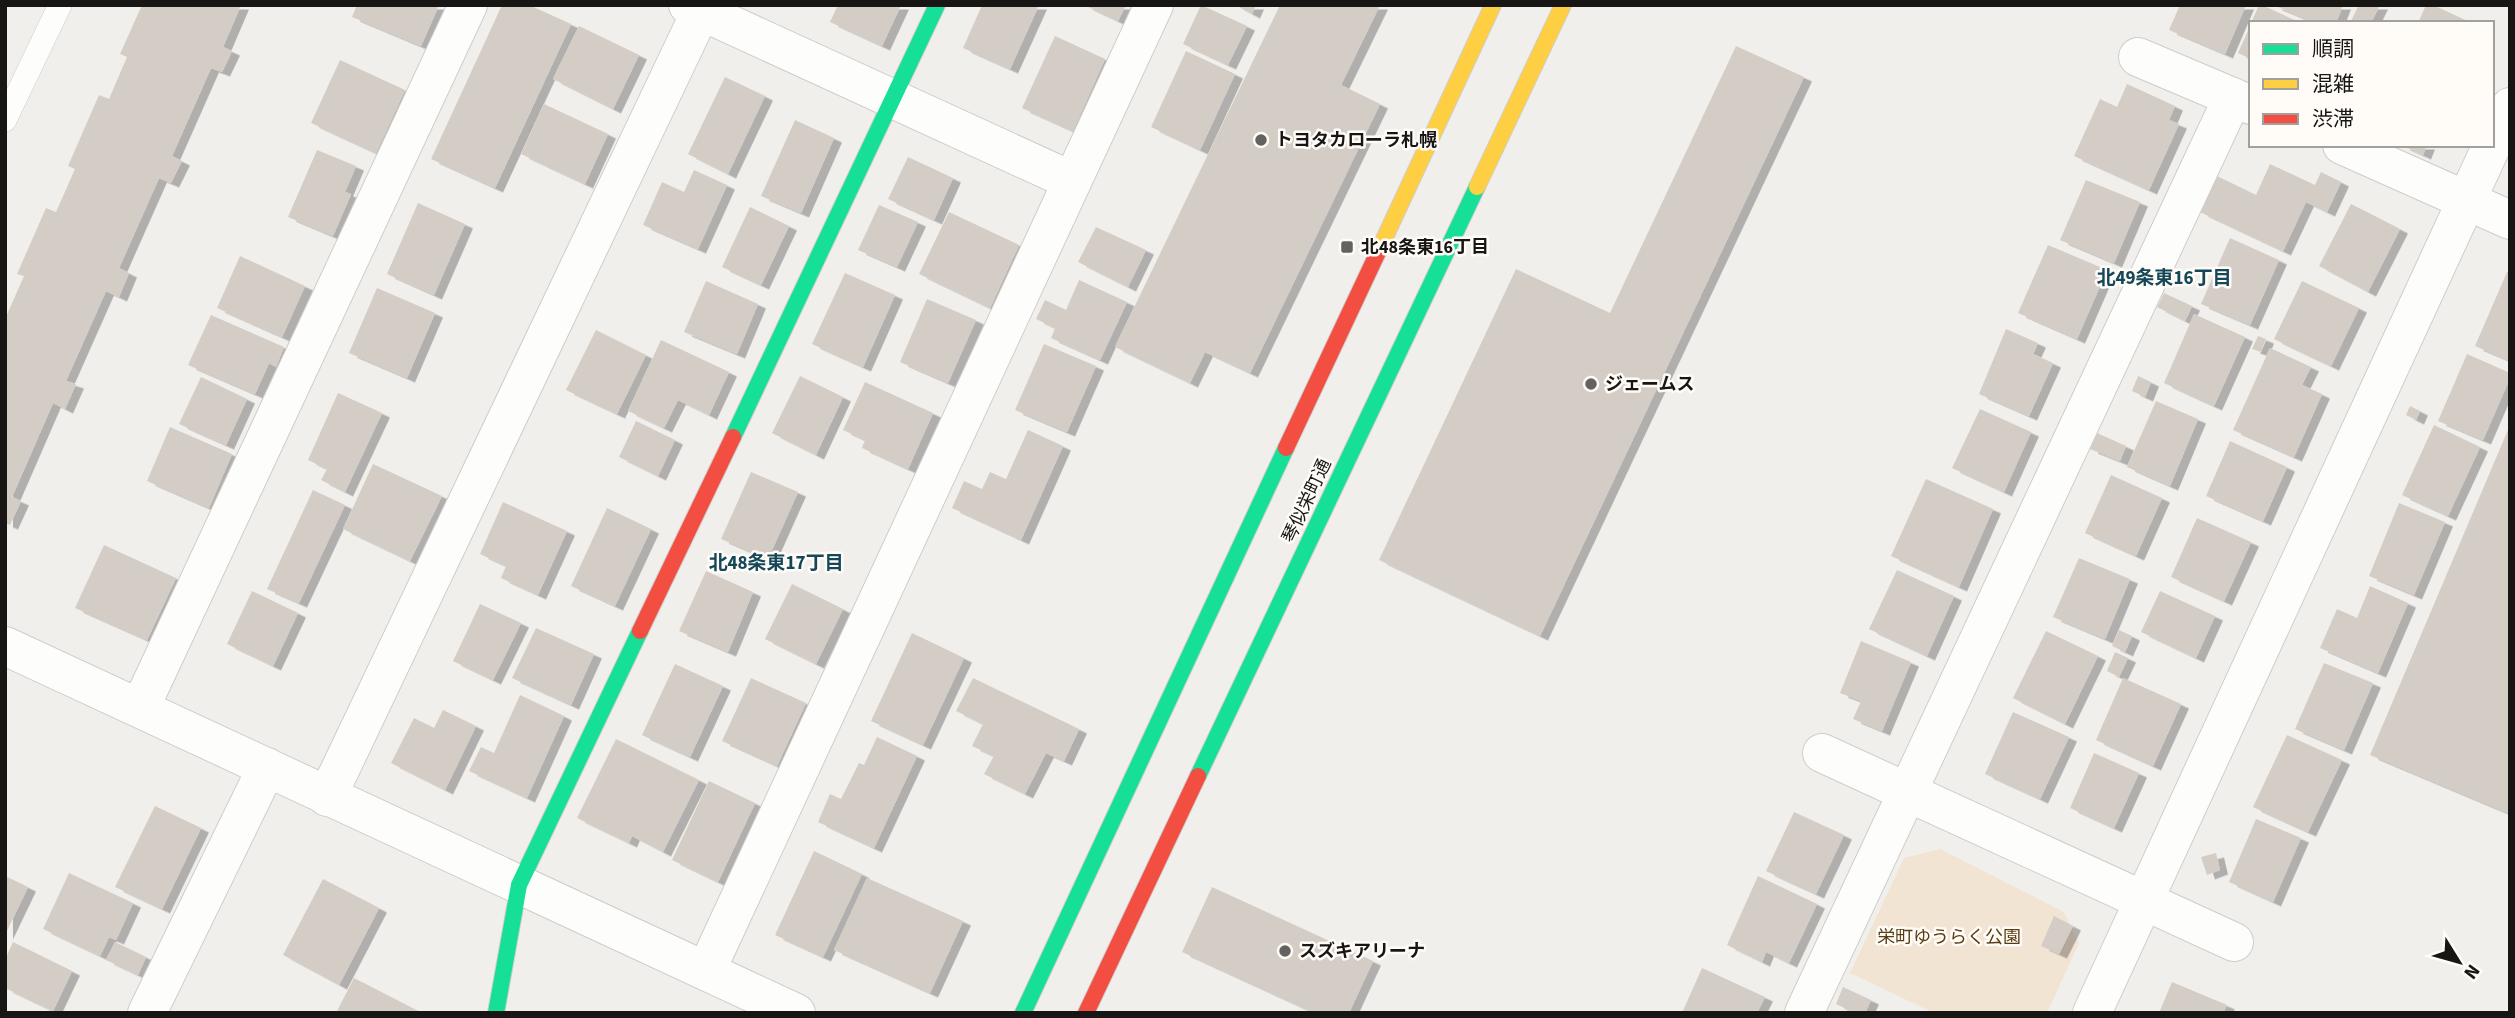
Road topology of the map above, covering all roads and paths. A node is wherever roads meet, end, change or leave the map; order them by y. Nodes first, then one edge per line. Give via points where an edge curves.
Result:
1 (60, 5) edge
2 (468, 5) edge
3 (937, 5) edge
4 (1154, 5) edge
5 (1493, 5) edge
6 (1563, 5) edge
7 (694, 8) edge
8 (2138, 57) dead end
9 (894, 100) junction
10 (2242, 101) edge
11 (2510, 107) edge
12 (5, 120) edge
13 (2494, 141) edge
14 (2346, 147) edge
15 (2491, 147) edge
16 (1072, 181) junction
17 (2467, 201) junction
18 (2510, 220) edge
19 (5, 646) edge
20 (140, 708) junction
21 (1822, 753) dead end
22 (267, 767) junction
23 (1906, 792) junction
24 (327, 797) junction
25 (519, 885) junction
26 (2144, 900) junction
27 (2234, 942) dead end
28 (706, 971) junction
29 (147, 1013) edge
30 (496, 1013) edge
31 (796, 1013) edge
32 (1023, 1013) edge
33 (1086, 1013) edge
34 (1804, 1013) edge
35 (2092, 1013) edge

1 - 12 lane
2 - 20 street
3 - 9 street
4 - 16 street
5 - 32 street
6 - 33 street, 琴似栄町通
7 - 9 street
7 - 24 street
8 - 10 street
9 - 16 street
9 - 25 street
10 - 23 street
11 - 13 street
14 - 17 street
15 - 17 street
16 - 28 street
17 - 18 street
17 - 26 street
19 - 20 street
20 - 22 street
21 - 23 street
22 - 24 street
22 - 29 street
23 - 26 street
23 - 34 street
24 - 25 street
25 - 28 street
25 - 30 street
26 - 27 street
26 - 35 street
28 - 31 street

